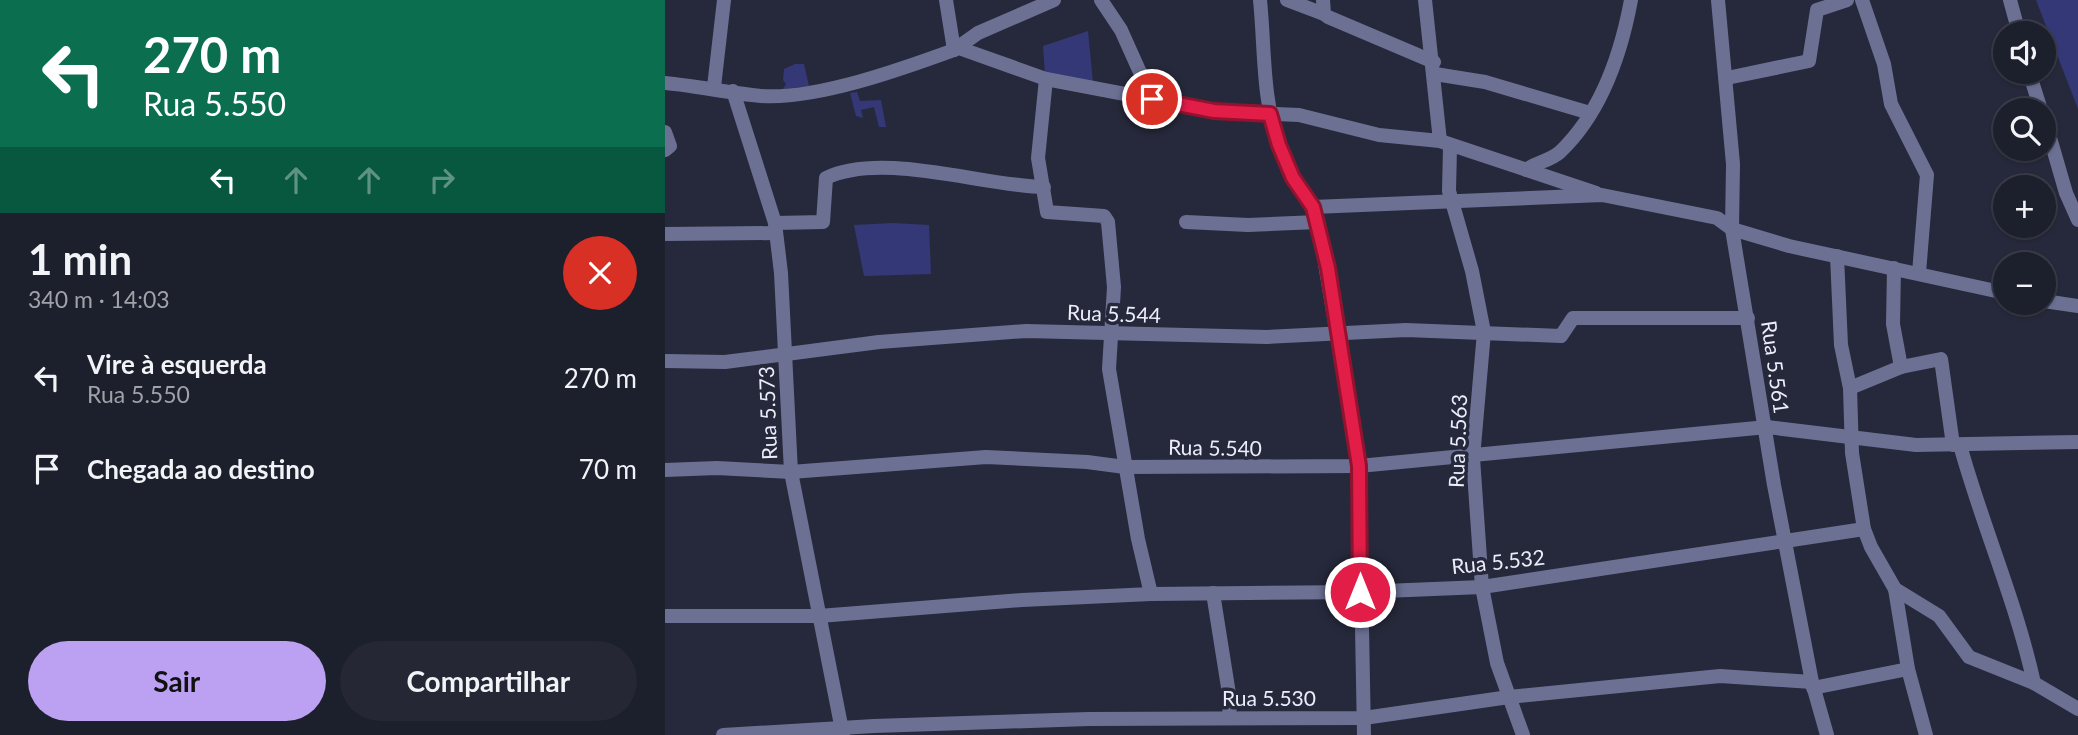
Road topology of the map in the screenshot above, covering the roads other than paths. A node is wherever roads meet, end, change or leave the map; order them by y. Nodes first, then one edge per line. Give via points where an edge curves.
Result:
1 (724, 0) edge
2 (946, 0) edge
3 (1054, 0) edge
4 (1101, 0) edge
5 (1260, 0) edge
6 (1287, 0) edge
7 (1425, 0) edge
8 (1631, 0) edge
9 (1719, 0) edge
10 (1847, 0) edge
11 (1862, 0) edge
12 (2010, 0) edge
13 (1324, 7) edge
14 (2016, 21) edge
15 (955, 48) junction
16 (1435, 68) junction
17 (1727, 78) junction
18 (1046, 79) junction
19 (665, 83) edge
20 (714, 87) junction
21 (733, 91) junction
22 (1152, 99) junction
23 (1590, 113) junction
24 (1270, 114) junction
25 (665, 132) edge
26 (1445, 144) junction
27 (665, 150) edge
28 (2056, 158) edge
29 (1526, 170) junction
30 (1044, 187) junction
31 (1602, 195) junction
32 (1451, 201) junction
33 (1313, 207) junction
34 (2078, 220) edge
35 (1186, 222) dead end
36 (1318, 222) junction
37 (776, 228) junction
38 (1732, 229) junction
39 (665, 234) edge
40 (1837, 256) junction
41 (1894, 268) junction
42 (1919, 273) junction
43 (1993, 290) edge
44 (2056, 303) edge
45 (2078, 306) edge
46 (1748, 318) junction
47 (1484, 332) junction
48 (1112, 333) junction
49 (1337, 334) junction
50 (786, 353) junction
51 (665, 361) edge
52 (1901, 367) junction
53 (1850, 388) junction
54 (1764, 428) junction
55 (1853, 437) junction
56 (2078, 442) edge
57 (1956, 445) junction
58 (1473, 458) junction
59 (1359, 466) junction
60 (1125, 467) junction
61 (665, 470) edge
62 (790, 472) junction
63 (1864, 529) junction
64 (1786, 540) junction
65 (1482, 587) junction
66 (1895, 589) junction
67 (1360, 592) junction
68 (1213, 593) junction
69 (1151, 594) junction
70 (665, 616) edge
71 (819, 616) junction
72 (1908, 669) junction
73 (2034, 683) junction
74 (1813, 685) junction
75 (1509, 696) junction
76 (2078, 709) edge
77 (1230, 718) junction
78 (1364, 718) junction
79 (843, 732) edge
80 (723, 735) edge
81 (1364, 735) edge
82 (1523, 735) edge
83 (1827, 735) edge
84 (1926, 735) edge

1 - 20 street
2 - 15 street
3 - 15 street
4 - 22 street via 1121,30
5 - 24 street
6 - 13 street
7 - 16 street, Rua 5.563
8 - 23 street via 1622,46
9 - 17 street, Rua 5.561
10 - 17 street via 1817,10 1809,61
11 - 42 street via 1884,64 1891,104 1927,175
12 - 14 street
13 - 16 street
15 - 18 street
15 - 21 street via 876,77 822,88 763,96
16 - 23 street
16 - 26 street, Rua 5.563
17 - 38 street, Rua 5.561
18 - 22 street
18 - 30 street via 1038,158
19 - 20 street
20 - 21 street
21 - 37 street, Rua 5.573
22 - 24 street via 1214,111
23 - 29 street via 1557,155
24 - 26 street via 1299,115 1379,135
24 - 33 street via 1293,178
25 - 27 street via 670,146
26 - 29 street
26 - 32 street, Rua 5.563
28 - 34 street
29 - 31 street
30 - 37 street via 1010,186 950,173 857,170 826,178 823,222
30 - 48 street via 1049,213 1107,218 1113,263
31 - 32 street
31 - 38 street via 1717,218
32 - 33 street
32 - 47 street, Rua 5.563
33 - 36 street
35 - 36 street
36 - 49 street
37 - 39 street
37 - 50 street, Rua 5.573
38 - 40 street
38 - 46 street, Rua 5.561
40 - 41 street
40 - 53 street via 1841,345
41 - 42 street
41 - 52 street via 1893,324
42 - 43 street
44 - 45 street
46 - 47 street, Rua 5.544 via 1573,318 1564,335
46 - 54 street, Rua 5.561
47 - 49 street, Rua 5.544
47 - 58 street, Rua 5.563
48 - 49 street, Rua 5.544
48 - 50 street, Rua 5.544 via 966,334
48 - 60 street via 1109,369
49 - 59 street
50 - 51 street, Rua 5.544 via 725,362
50 - 62 street, Rua 5.573
52 - 53 street
52 - 57 street via 1941,359
53 - 55 street
54 - 55 street, Rua 5.540
54 - 58 street, Rua 5.540
54 - 64 street, Rua 5.561
55 - 57 street, Rua 5.540
55 - 63 street
56 - 57 street, Rua 5.540
57 - 73 street via 2011,596
58 - 59 street, Rua 5.540
58 - 65 street, Rua 5.563
59 - 60 street, Rua 5.540
59 - 67 street
60 - 62 street, Rua 5.540 via 986,457
60 - 69 street
61 - 62 street, Rua 5.540
62 - 71 street, Rua 5.573
63 - 64 street, Rua 5.532
63 - 66 street
64 - 65 street, Rua 5.532
64 - 74 street, Rua 5.561
65 - 67 street, Rua 5.532
65 - 75 street, Rua 5.563
66 - 72 street
66 - 73 street via 1938,616 1969,657
67 - 68 street, Rua 5.532
67 - 78 street
68 - 69 street, Rua 5.532
68 - 77 street
69 - 71 street, Rua 5.532
70 - 71 street, Rua 5.532
71 - 79 street, Rua 5.573
72 - 74 street, Rua 5.530
72 - 84 street
73 - 76 street
74 - 75 street, Rua 5.530 via 1720,676
74 - 83 street, Rua 5.561
75 - 78 street, Rua 5.530
75 - 82 street, Rua 5.563
77 - 78 street, Rua 5.530
77 - 79 street, Rua 5.530 via 1051,720
78 - 81 street
79 - 80 street, Rua 5.530

